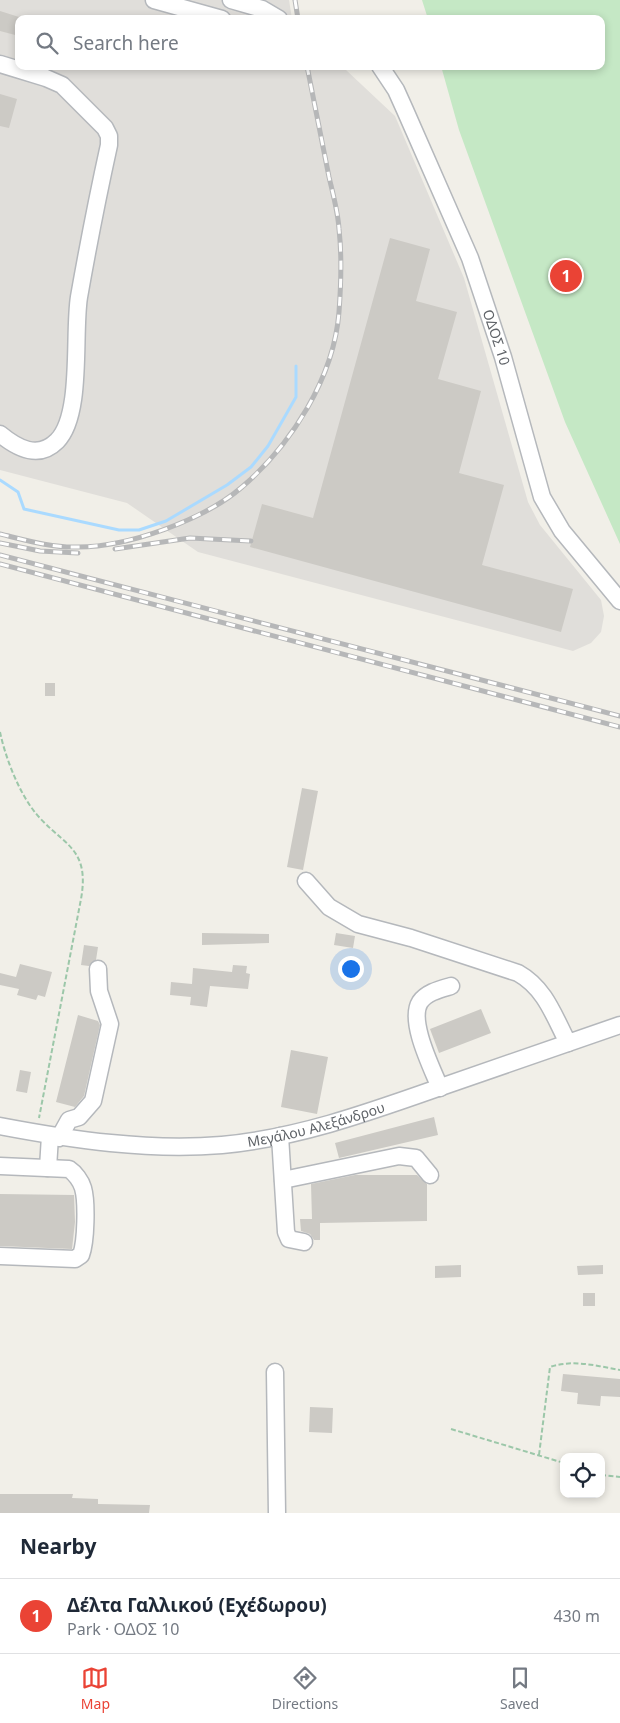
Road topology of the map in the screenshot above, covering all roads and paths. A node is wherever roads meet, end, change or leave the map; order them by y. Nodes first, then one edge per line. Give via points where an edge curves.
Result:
1 (154, 0) edge
2 (231, 0) edge
3 (208, 15) edge
4 (272, 15) edge
5 (0, 64) edge
6 (15, 69) edge
7 (20, 70) edge
8 (382, 70) edge
9 (0, 434) edge
10 (620, 601) edge
11 (0, 732) edge
12 (306, 882) dead end
13 (98, 969) dead end
14 (451, 986) dead end
15 (620, 1025) edge
16 (568, 1043) junction
17 (440, 1088) junction
18 (0, 1126) edge
19 (48, 1135) junction
20 (280, 1136) junction
21 (0, 1166) edge
22 (48, 1168) junction
23 (430, 1175) dead end
24 (283, 1180) junction
25 (304, 1242) dead end
26 (0, 1256) edge
27 (620, 1370) edge
28 (275, 1372) dead end
29 (452, 1429) dead end
30 (540, 1455) junction
31 (560, 1462) edge
32 (605, 1475) edge
33 (620, 1477) edge
34 (277, 1513) edge

1 - 3 street
2 - 4 street
5 - 6 street
7 - 9 street via 62,85 104,128 109,136 109,145 79,300 71,407 66,428 56,442 42,450 27,451 14,446
8 - 10 street, ΟΔΟΣ 10 via 402,103 470,258 503,358 542,497 562,530
11 - 19 path via 26,799 70,846 79,858 83,872
12 - 16 street via 329,907 358,924 441,947 529,979 541,990
13 - 19 street via 99,991 110,1024 93,1101 79,1117
14 - 17 street via 424,998 416,1016
15 - 16 street, Μεγάλου Αλεξάνδρου
16 - 17 street, Μεγάλου Αλεξάνδρου
17 - 20 street, Μεγάλου Αλεξάνδρου via 353,1118
18 - 19 street, Μεγάλου Αλεξάνδρου
19 - 20 street, Μεγάλου Αλεξάνδρου via 163,1146 222,1144
19 - 22 street
20 - 24 street
21 - 22 street
22 - 26 street via 69,1169 83,1188 85,1239 81,1255 75,1259
23 - 24 street via 416,1158 399,1156
24 - 25 street via 286,1232 289,1239
27 - 30 path via 582,1363 550,1367
28 - 34 street
29 - 30 path
30 - 31 path
32 - 33 path

